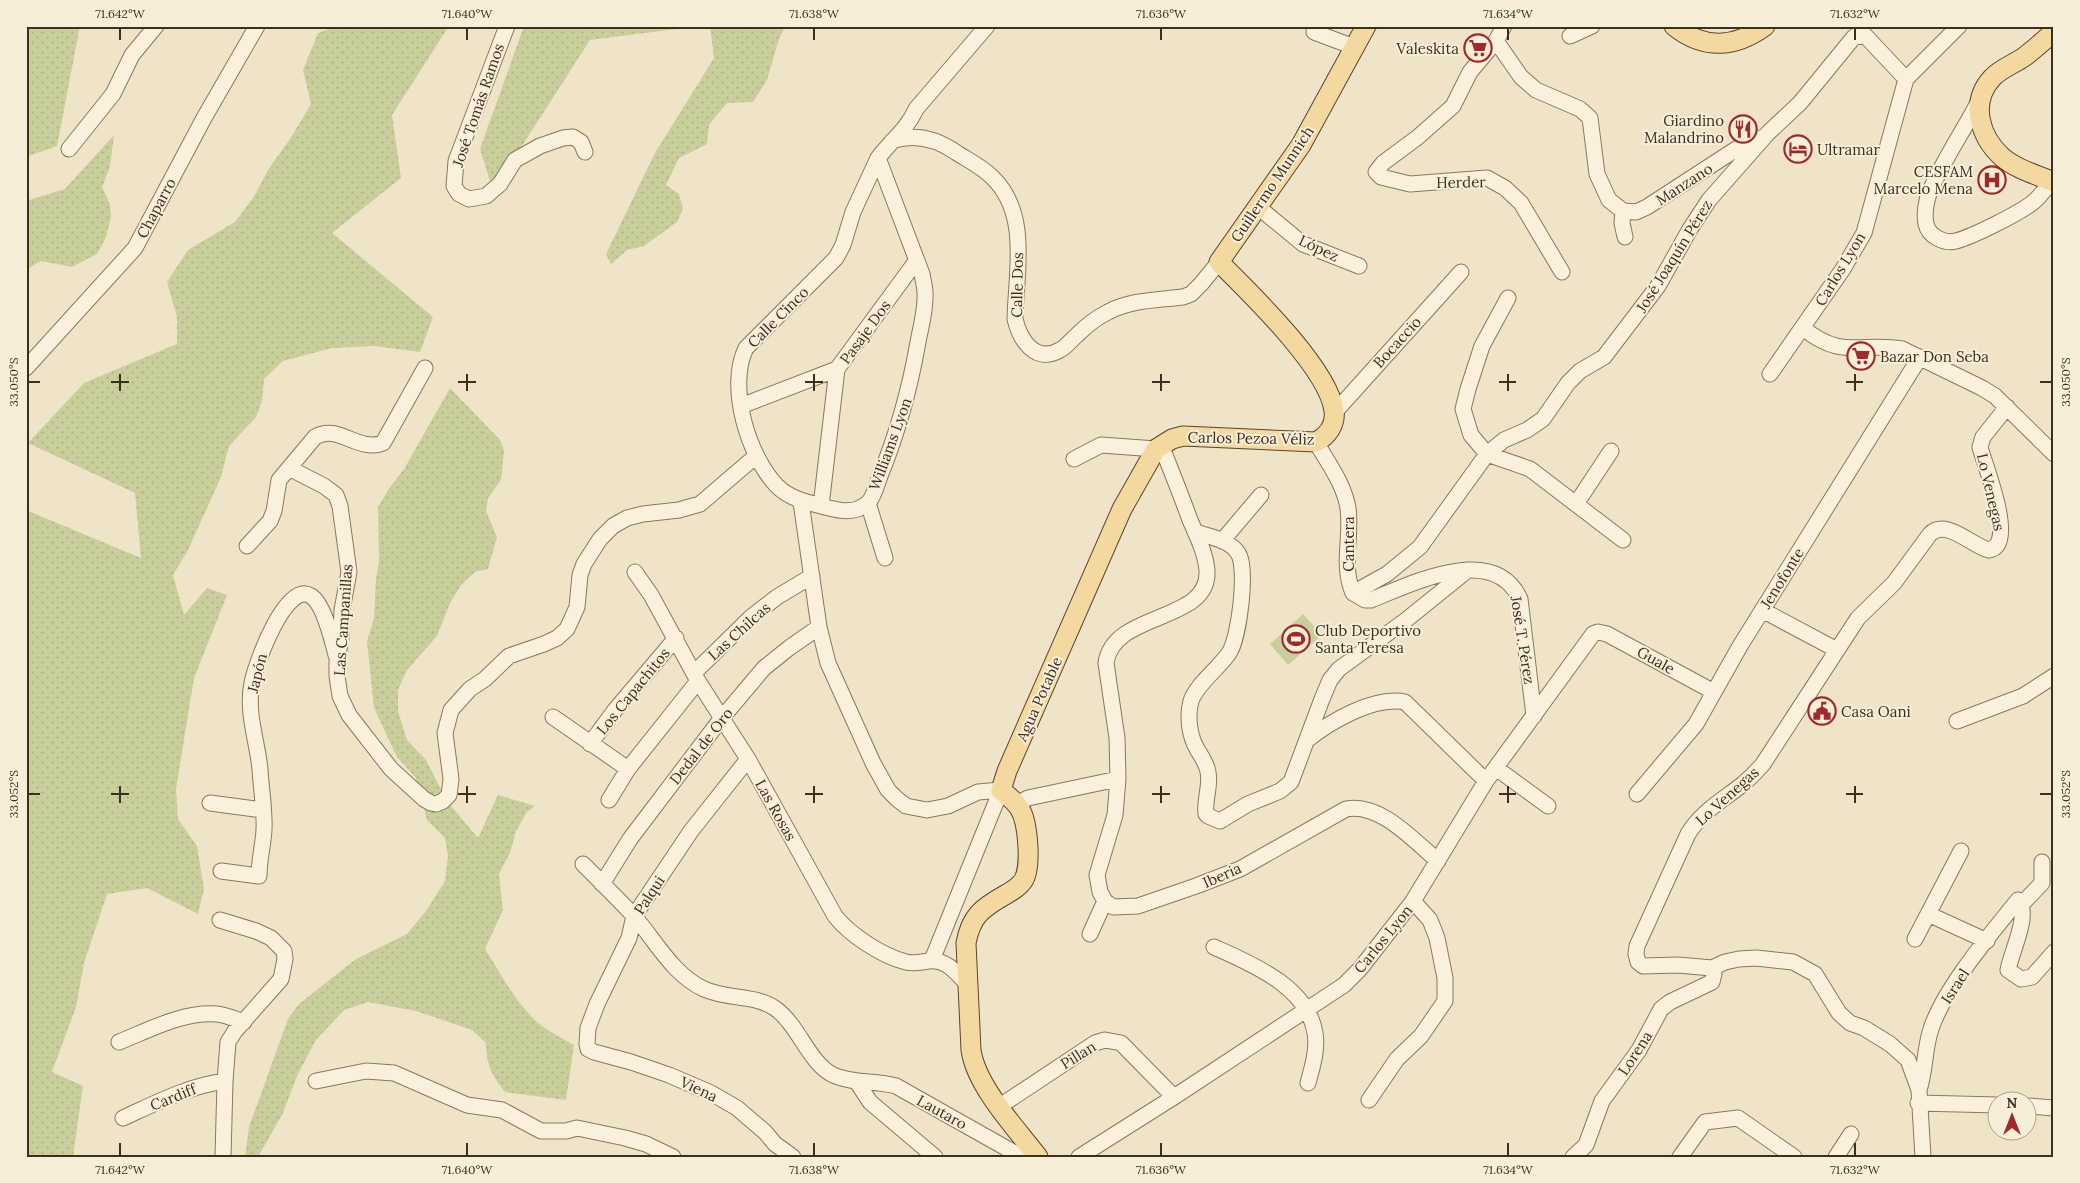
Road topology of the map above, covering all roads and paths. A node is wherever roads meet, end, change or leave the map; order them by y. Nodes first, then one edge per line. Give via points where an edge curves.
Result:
1 (156, 26) edge
2 (256, 26) edge
3 (507, 26) edge
4 (987, 26) edge
5 (1366, 26) edge
6 (1504, 26) edge
7 (1592, 26) edge
8 (1674, 26) edge
9 (1765, 26) edge
10 (1959, 26) edge
11 (1860, 31) edge
12 (1314, 32) dead end
13 (2054, 32) edge
14 (1570, 36) dead end
15 (1496, 41) junction
16 (1354, 47) junction
17 (1906, 79) junction
18 (1979, 101) junction
19 (1768, 133) junction
20 (891, 142) junction
21 (69, 148) dead end
22 (585, 152) dead end
23 (878, 158) junction
24 (2052, 182) edge
25 (1258, 207) junction
26 (1623, 211) junction
27 (1626, 237) dead end
28 (917, 260) junction
29 (1219, 262) junction
30 (1359, 266) dead end
31 (1461, 272) dead end
32 (1562, 272) dead end
33 (1508, 298) dead end
34 (1803, 328) junction
35 (1920, 357) junction
36 (26, 368) edge
37 (425, 368) dead end
38 (837, 370) junction
39 (1770, 374) dead end
40 (741, 406) junction
41 (2007, 407) junction
42 (1334, 413) junction
43 (1316, 442) junction
44 (1158, 447) junction
45 (1611, 451) dead end
46 (1486, 454) junction
47 (2054, 454) edge
48 (756, 456) junction
49 (1074, 459) dead end
50 (289, 468) junction
51 (1260, 495) dead end
52 (801, 502) junction
53 (868, 503) junction
54 (1576, 504) junction
55 (821, 506) junction
56 (1195, 532) junction
57 (1623, 540) dead end
58 (1222, 541) junction
59 (248, 546) dead end
60 (885, 558) dead end
61 (1468, 570) junction
62 (635, 572) dead end
63 (812, 576) junction
64 (1353, 593) junction
65 (1762, 610) junction
66 (820, 627) junction
67 (1598, 632) joint
68 (676, 638) junction
69 (1837, 650) junction
70 (337, 661) junction
71 (2054, 676) edge
72 (696, 677) junction
73 (1714, 692) junction
74 (1534, 716) junction
75 (553, 717) dead end
76 (721, 719) junction
77 (1957, 721) dead end
78 (1306, 740) junction
79 (590, 744) junction
80 (748, 759) junction
81 (1496, 768) junction
82 (628, 769) junction
83 (1118, 779) junction
84 (1486, 781) junction
85 (1001, 790) junction
86 (1638, 794) dead end
87 (609, 800) dead end
88 (210, 803) dead end
89 (1017, 804) junction
90 (1548, 806) dead end
91 (263, 810) junction
92 (1961, 851) dead end
93 (1438, 861) junction
94 (2042, 862) dead end
95 (583, 864) dead end
96 (221, 871) dead end
97 (602, 884) junction
98 (1105, 901) junction
99 (1413, 901) junction
100 (2022, 904) junction
101 (1928, 914) junction
102 (634, 916) junction
103 (220, 920) dead end
104 (1090, 934) dead end
105 (1915, 939) dead end
106 (1987, 941) junction
107 (1214, 947) dead end
108 (2054, 952) edge
109 (932, 960) junction
110 (1712, 968) junction
111 (967, 984) junction
112 (1307, 1011) junction
113 (244, 1022) junction
114 (119, 1042) dead end
115 (588, 1048) joint
116 (224, 1081) junction
117 (316, 1082) dead end
118 (858, 1082) junction
119 (1308, 1082) dead end
120 (1918, 1096) junction
121 (1174, 1097) junction
122 (1369, 1100) dead end
123 (1988, 1104) edge
124 (1000, 1106) junction
125 (2038, 1107) edge
126 (2054, 1108) edge
127 (123, 1118) dead end
128 (1851, 1134) dead end
129 (223, 1157) edge
130 (673, 1157) edge
131 (793, 1157) edge
132 (935, 1157) edge
133 (1022, 1157) edge
134 (1038, 1157) edge
135 (1080, 1157) edge
136 (1573, 1157) edge
137 (1680, 1157) edge
138 (1794, 1157) edge
139 (1836, 1157) edge
140 (1923, 1157) edge

1 - 21 street via 132,55 113,94
2 - 36 street, Chaparro via 135,248
3 - 22 street, José Tomás Ramos via 456,161 454,186 458,194 469,199 486,196 500,184 515,160 563,138 573,137 581,142
4 - 20 street via 916,109 911,122
5 - 16 main road, Guillermo Munnich
6 - 15 street
7 - 14 street
8 - 9 main road via 1710,44 1736,42
10 - 17 street, Carlos Lyon
11 - 17 street
11 - 19 street, José Joaquín Pérez via 1800,103
12 - 16 street
13 - 18 main road via 1993,77 1982,90
15 - 26 street via 1521,77 1536,90 1580,108 1590,118 1597,174 1609,200
15 - 32 street, Herder via 1470,72 1452,106 1418,137 1383,162 1376,172 1381,177 1410,184 1487,178 1505,188 1521,203
16 - 25 main road, Guillermo Munnich via 1302,145
17 - 34 street, Carlos Lyon via 1864,233
18 - 24 main road via 1981,127 2002,158
18 - 24 street via 1930,192 1925,211 1926,226 1932,235 1940,240 1955,241 1975,233 2029,206
19 - 26 street, Manzano via 1747,142 1647,207 1636,212
19 - 46 street, José Joaquín Pérez via 1709,200 1658,286 1618,342 1604,357 1580,371 1568,383 1543,419 1504,440
20 - 23 street
20 - 29 street, Calle Dos via 917,136 947,146 991,176 1002,189 1010,202 1018,233 1015,319 1025,344 1035,351 1050,354 1061,350 1092,322 1121,306 1191,294
23 - 28 street, Williams Lyon
23 - 40 street, Calle Cinco via 836,258 746,348 740,360
25 - 29 main road, Guillermo Munnich
25 - 30 street, López via 1303,244
26 - 27 street
28 - 38 street, Pasaje Dos
28 - 53 street, Williams Lyon via 925,293 910,386 892,448
29 - 42 main road via 1298,347 1325,386
31 - 42 street, Bocaccio
33 - 46 street via 1482,346 1464,409 1472,435
34 - 35 street via 1824,343 1836,347 1890,347
34 - 39 street, Carlos Lyon
35 - 41 street via 1982,388
35 - 65 street, Jenofonte
37 - 50 street via 383,443 364,445 332,432 322,432
38 - 40 street, Pasaje Dos
38 - 55 street
40 - 48 street, Calle Cinco
41 - 47 street
41 - 69 street, Lo Venegas via 1980,447 2000,516 2000,543 1989,550 1949,530 1933,531 1894,583 1858,618
42 - 43 main road, Carlos Pezoa Véliz via 1326,437
43 - 44 main road, Carlos Pezoa Véliz via 1183,436
43 - 64 street, Cantera via 1344,490 1349,520 1347,572
44 - 49 street via 1101,445
44 - 56 street
44 - 85 main road, Agua Potable via 1122,509
45 - 54 street
46 - 54 street via 1530,468
46 - 64 street, José Joaquín Pérez via 1420,547 1387,574
48 - 52 street, Calle Cinco via 778,487
48 - 70 street, Las Campanillas via 700,504 628,518 612,526 600,539 584,564 577,607 567,629 557,638 509,656 451,710 445,733 451,778 449,795 444,801 431,804 414,791 391,769 349,715 340,696
50 - 59 street via 279,480 270,521
50 - 70 street, Las Campanillas via 336,494 340,506 349,572
51 - 58 street
52 - 55 street, Williams Lyon
52 - 63 street
53 - 55 street, Williams Lyon via 847,511
53 - 60 street
54 - 57 street
56 - 58 street
56 - 83 street via 1207,571 1201,592 1187,604 1118,638 1107,656 1117,738
58 - 78 street via 1233,547 1241,558 1236,634 1230,652 1194,695 1189,721 1193,742 1208,771 1208,816 1225,819 1248,804 1286,787 1291,782
61 - 64 street, José T. Pérez via 1427,578 1371,600
61 - 74 street, José T. Pérez via 1497,575 1511,584 1520,599
61 - 78 street via 1339,669 1324,693
62 - 68 street, Las Rosas
63 - 66 street
63 - 72 street, Las Chilcas via 750,618
65 - 69 street
65 - 73 street, Jenofonte
66 - 76 street, Dedal de Oro via 764,668
66 - 85 street via 832,672 873,763 897,799 906,806 927,810 948,806 978,792
67 - 73 street, Guale
67 - 74 street, Carlos Lyon via 1590,636
68 - 72 street, Las Rosas
68 - 79 street, Los Capachitos
69 - 110 street, Lo Venegas via 1763,764 1695,822 1636,954 1643,966
70 - 91 street, Japón via 328,624 316,601 310,595 294,597 267,638 252,685 250,708
71 - 77 street via 2023,696
72 - 76 street, Las Rosas
72 - 82 street, Las Chilcas
73 - 86 street, Jenofonte via 1696,724
74 - 81 street, Carlos Lyon
75 - 79 street
76 - 80 street, Las Rosas
76 - 97 street, Dedal de Oro via 630,839
78 - 84 street via 1341,716 1388,702 1405,702
79 - 82 street
80 - 102 street, Palqui via 692,831
80 - 109 street, Las Rosas via 820,891 845,928 862,941 906,962
81 - 84 street, Carlos Lyon
81 - 90 street
82 - 87 street, Las Chilcas
83 - 89 street via 1028,798
83 - 98 street via 1115,815 1097,875
84 - 93 street, Carlos Lyon
85 - 89 main road
85 - 109 street, Agua Potable
88 - 91 street
89 - 111 main road via 1025,821 1027,871 1019,886 982,909 974,918 966,944
91 - 96 street, Japón via 259,876
92 - 101 street
93 - 98 street, Iberia via 1387,819 1356,807 1346,809 1240,868 1196,886 1138,906 1113,907
93 - 99 street, Carlos Lyon
94 - 100 street, Israel via 2042,883
95 - 97 street
97 - 102 street
98 - 104 street
99 - 112 street, Carlos Lyon via 1360,969 1344,985
99 - 122 street via 1430,920 1438,938 1445,978 1445,1001 1421,1036 1397,1059
100 - 106 street, Israel via 2018,900
100 - 108 street via 2024,917 2008,970 2021,979 2032,977
101 - 105 street
101 - 106 street
102 - 115 street, Palqui via 629,938 588,1028
102 - 118 street, Lautaro via 680,972 692,981 716,993 766,1003 788,1021 823,1069
103 - 113 street via 256,930 284,951 282,978
106 - 120 street, Israel via 1950,992 1935,1020
107 - 112 street via 1268,975 1298,996
109 - 111 street via 950,967
110 - 120 street, Lo Venegas via 1725,962 1756,958 1793,962 1805,967 1814,974 1839,1013 1850,1023 1877,1035 1902,1054 1913,1071
110 - 136 street, Lorena via 1712,982 1661,1009 1639,1050 1602,1101 1586,1145
111 - 124 main road via 973,1062
112 - 119 street via 1316,1034 1314,1062
112 - 121 street, Carlos Lyon
113 - 114 street via 216,1014 192,1016
113 - 116 street via 228,1042
115 - 131 street, Viena via 711,1093 737,1108 774,1144
116 - 127 street, Cardiff via 187,1089
116 - 129 street
117 - 130 street via 366,1071 394,1073 467,1105 502,1110 542,1131 577,1128 646,1144
118 - 132 street via 870,1102
118 - 133 street, Lautaro via 882,1082 896,1086
120 - 123 street
120 - 140 street, Lo Venegas
121 - 124 street, Pillan via 1121,1043 1105,1040 1095,1043
121 - 135 street, Carlos Lyon
124 - 134 main road
125 - 126 street
128 - 139 street
137 - 138 street via 1705,1122 1738,1118

